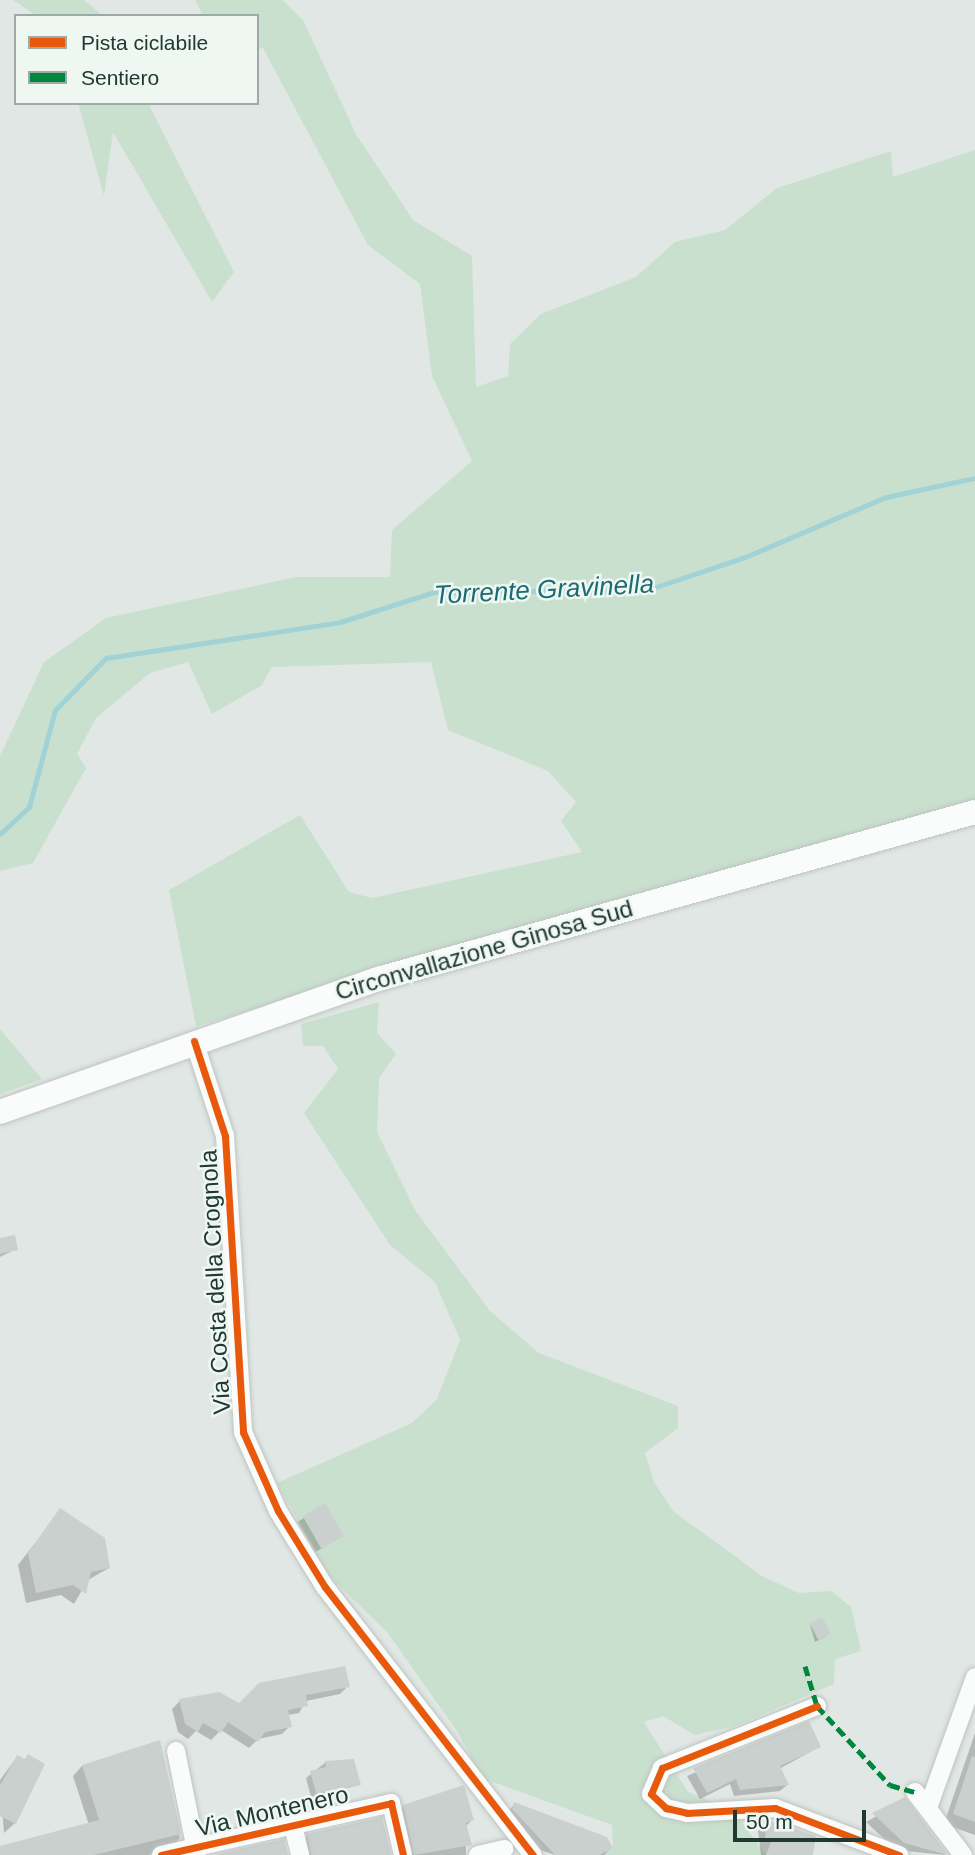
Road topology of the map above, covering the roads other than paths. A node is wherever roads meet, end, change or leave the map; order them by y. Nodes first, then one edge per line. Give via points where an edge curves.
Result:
1 (975, 812) edge
2 (194, 1041) junction
3 (0, 1112) edge
4 (975, 1677) edge
5 (817, 1706) dead end
6 (176, 1751) dead end
7 (915, 1792) dead end
8 (929, 1805) junction
9 (293, 1826) junction
10 (196, 1852) edge
11 (161, 1855) edge
12 (300, 1855) edge
13 (403, 1855) edge
14 (533, 1855) edge
15 (899, 1855) edge
16 (963, 1855) edge

1 - 2 main road, Circonvallazione Ginosa Sud via 378,979
2 - 3 main road, Circonvallazione Ginosa Sud
2 - 14 street, Via Costa della Crognola via 225,1136 243,1433 278,1511 325,1587
4 - 8 street
5 - 15 street via 662,1768 651,1794 666,1808 687,1813 775,1808
6 - 10 street
7 - 8 street
8 - 16 street
9 - 10 street, Via Montenero
9 - 12 street
9 - 13 street, Via Montenero via 391,1803
10 - 11 street, Via Montenero

